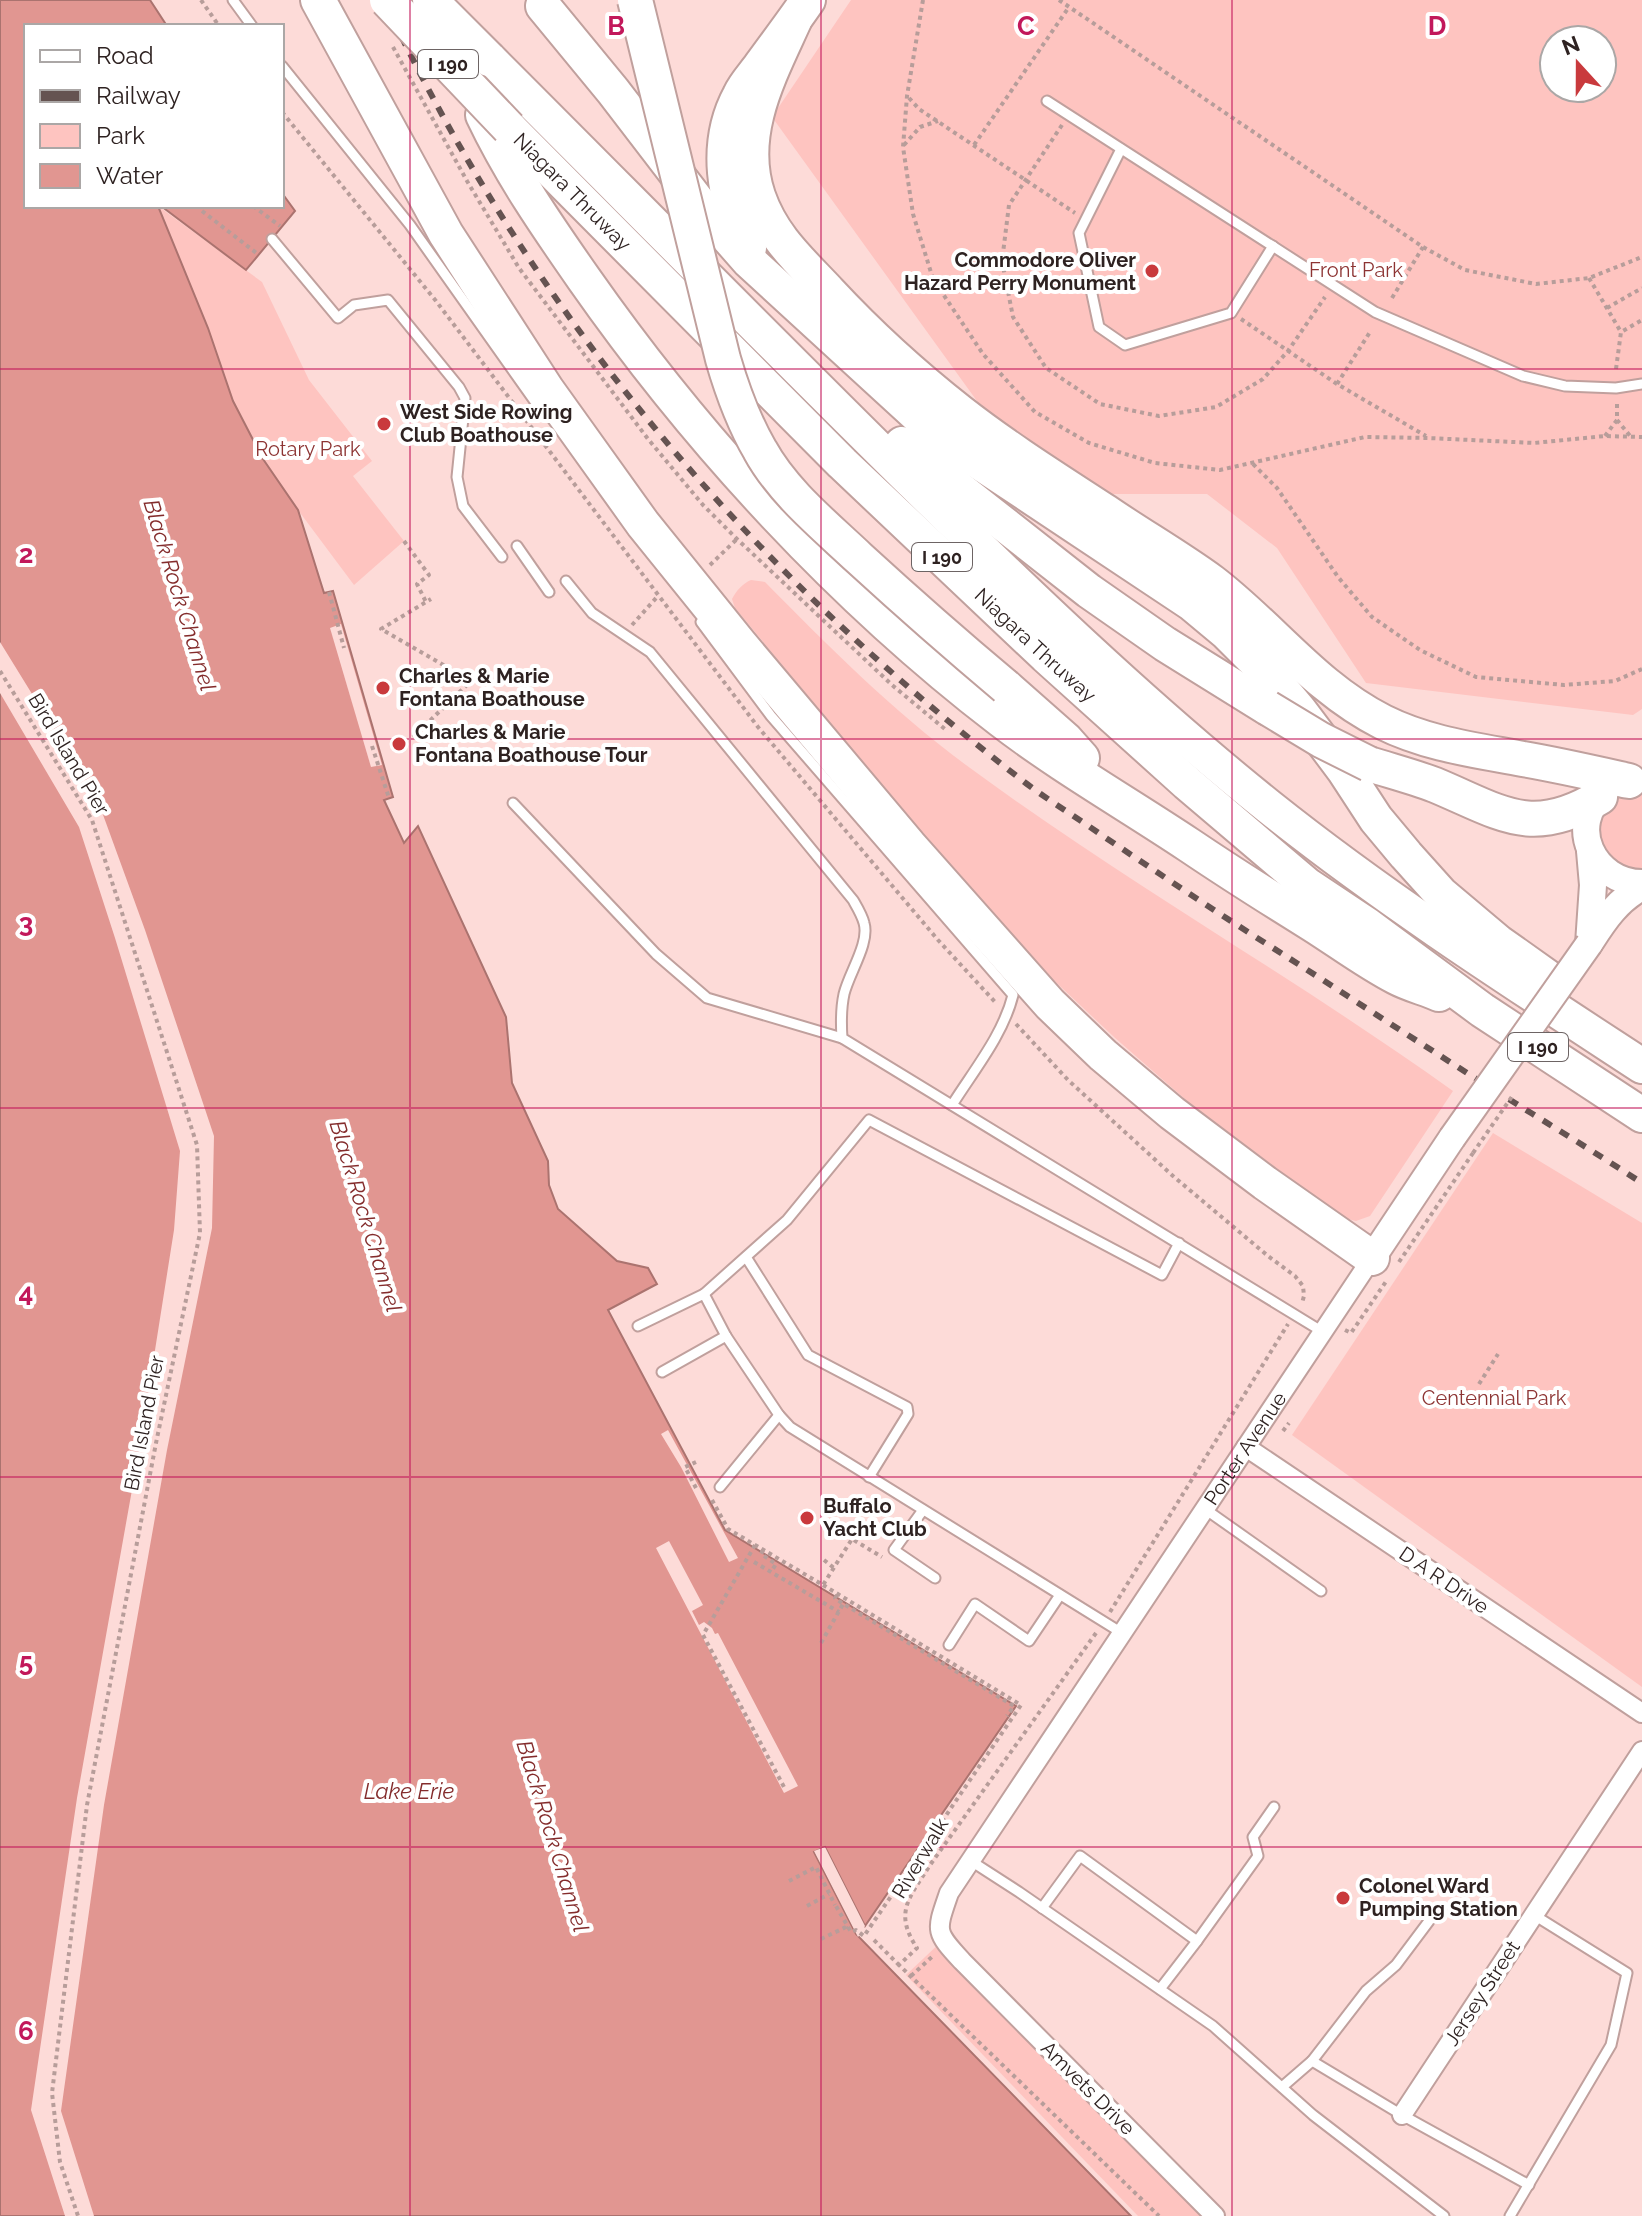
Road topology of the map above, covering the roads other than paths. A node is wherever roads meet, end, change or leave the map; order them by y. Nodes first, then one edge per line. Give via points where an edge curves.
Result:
1 (233, 0) edge
2 (318, 0) edge
3 (387, 0) edge
4 (430, 0) edge
5 (437, 0) edge
6 (635, 0) edge
7 (543, 6) dead end
8 (801, 10) edge
9 (251, 24) edge
10 (284, 68) edge
11 (1047, 101) dead end
12 (1121, 149) junction
13 (272, 239) dead end
14 (1273, 246) junction
15 (804, 312) junction
16 (792, 363) junction
17 (1642, 384) edge
18 (546, 416) dead end
19 (517, 546) dead end
20 (502, 557) dead end
21 (566, 581) dead end
22 (549, 592) dead end
23 (694, 600) junction
24 (1623, 786) edge
25 (1117, 797) junction
26 (513, 803) dead end
27 (1589, 848) junction
28 (1642, 885) edge
29 (1589, 944) junction
30 (1482, 1010) junction
31 (842, 1038) junction
32 (1642, 1039) edge
33 (1642, 1066) edge
34 (952, 1105) junction
35 (1642, 1115) edge
36 (1179, 1243) junction
37 (746, 1257) junction
38 (1386, 1266) junction
39 (704, 1294) junction
40 (638, 1326) dead end
41 (1323, 1332) junction
42 (726, 1336) junction
43 (662, 1372) dead end
44 (779, 1415) junction
45 (1246, 1447) junction
46 (869, 1477) junction
47 (720, 1487) road end
48 (1205, 1509) junction
49 (923, 1510) junction
50 (935, 1578) dead end
51 (1321, 1591) dead end
52 (1060, 1595) junction
53 (1122, 1633) junction
54 (949, 1645) dead end
55 (1642, 1713) edge
56 (1642, 1751) edge
57 (1274, 1807) dead end
58 (971, 1861) junction
59 (1042, 1908) junction
60 (1534, 1915) junction
61 (1429, 1921) dead end
62 (1197, 1941) junction
63 (962, 1961) joint
64 (1160, 1989) junction
65 (1312, 2061) junction
66 (1282, 2087) junction
67 (1402, 2115) junction
68 (1529, 2185) junction
69 (1215, 2216) edge
70 (1444, 2216) edge
71 (1510, 2216) edge

1 - 9 lane
2 - 23 highway via 446,234
3 - 30 highway, Niagara Thruway / I 190, bridge via 794,415 1057,666 1307,885
4 - 16 highway, Niagara Thruway / I 190, bridge
5 - 25 highway via 477,101 520,184 624,334 722,455 809,548 940,671 1058,762
6 - 25 highway, bridge via 723,359 760,452 818,520 1066,740
7 - 15 highway via 726,237
8 - 15 highway via 740,93 727,130 725,175 739,231
8 - 24 highway via 754,119 751,148 757,193 781,241 905,367 1030,462 1210,581 1348,702 1418,737
10 - 18 lane via 410,225
11 - 12 lane
12 - 14 lane
12 - 14 lane via 1079,233 1099,327 1125,345 1231,313
13 - 20 lane via 338,318 354,305 388,300 459,387 465,398 457,477 463,506
14 - 17 lane via 1375,312 1523,376 1565,386
15 - 32 highway via 967,454 1191,603 1227,633 1299,710 1376,819 1441,894 1498,942
16 - 24 highway, bridge via 859,405 1089,591 1321,740 1495,812 1537,820 1566,815
16 - 33 highway, Niagara Thruway / I 190 via 1060,623 1267,805 1354,874
19 - 22 lane
21 - 31 lane via 592,613 650,652 853,900 865,924 865,941 843,997
23 - 34 lane via 771,716 1013,995 1008,1015
23 - 38 highway via 1050,1004 1172,1113
24 - 27 street via 1590,813
25 - 30 highway via 1396,977
26 - 31 lane via 656,954 707,998
27 - 28 street, Porter Avenue via 1608,874
27 - 29 street
28 - 29 street, Porter Avenue via 1614,908
29 - 38 street, Porter Avenue, bridge
30 - 35 highway, Niagara Thruway / I 190
31 - 34 lane
34 - 36 lane
36 - 37 lane via 1162,1275 869,1120 787,1220
36 - 41 lane
37 - 39 lane
37 - 46 lane via 808,1355 907,1407 908,1414
38 - 41 street, Porter Avenue
39 - 40 lane
39 - 42 lane
41 - 45 street, Porter Avenue
42 - 43 lane
42 - 44 lane
44 - 46 lane
44 - 47 lane
45 - 48 street, Porter Avenue
45 - 55 street, D A R Drive
46 - 49 lane
48 - 51 lane
48 - 53 street, Porter Avenue
49 - 50 lane via 894,1550
49 - 52 lane
52 - 53 lane
52 - 54 lane via 1029,1641 975,1604
53 - 58 street, Porter Avenue
56 - 60 street, Jersey Street
57 - 62 lane via 1253,1837 1258,1856
58 - 59 lane
58 - 63 street, Porter Avenue via 949,1893 940,1931
59 - 62 lane via 1080,1856
59 - 64 lane
60 - 67 street, Jersey Street
60 - 68 lane via 1627,1973 1611,2045
61 - 65 lane
62 - 64 lane
63 - 69 street, Amvets Drive
64 - 66 lane via 1213,2026
65 - 66 lane
65 - 67 lane
66 - 70 lane
67 - 68 lane
68 - 71 lane

